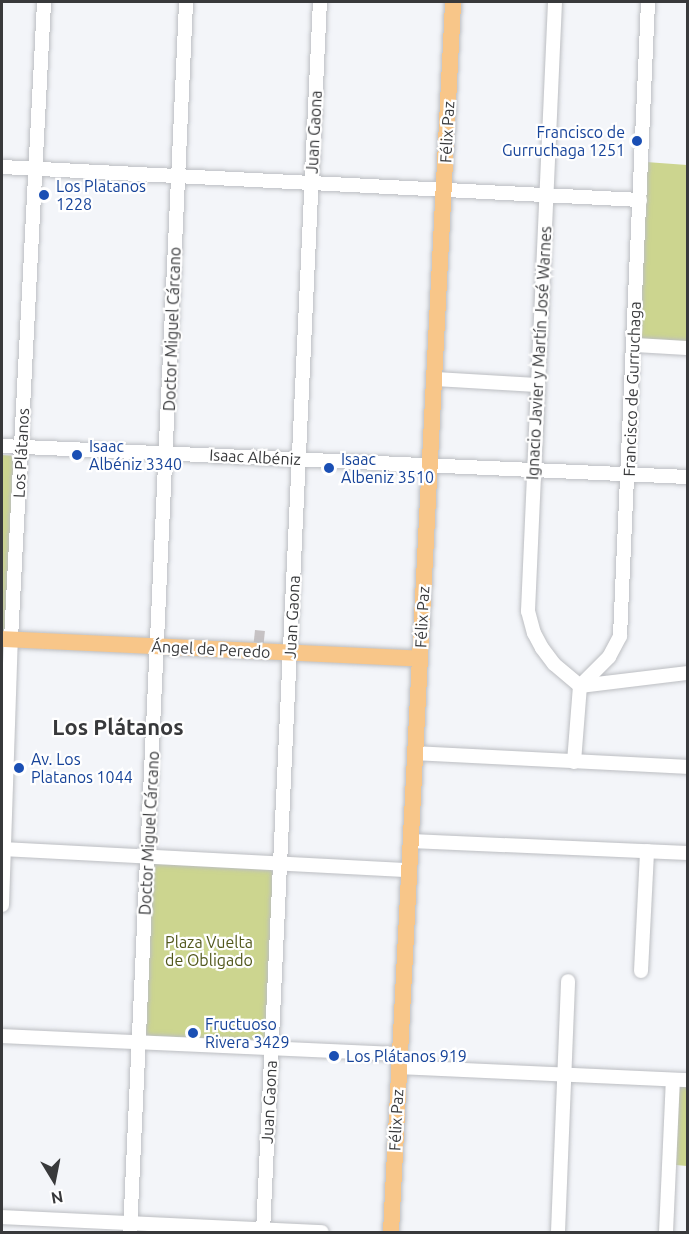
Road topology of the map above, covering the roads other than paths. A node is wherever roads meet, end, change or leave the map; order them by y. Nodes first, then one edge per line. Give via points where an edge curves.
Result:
1 (44, 2) edge
2 (186, 2) edge
3 (320, 2) edge
4 (453, 2) edge
5 (555, 2) edge
6 (648, 2) edge
7 (2, 167) edge
8 (36, 169) junction
9 (178, 176) junction
10 (312, 182) junction
11 (444, 189) junction
12 (546, 194) junction
13 (640, 200) junction
14 (634, 345) junction
15 (687, 348) edge
16 (434, 379) junction
17 (538, 385) junction
18 (2, 446) edge
19 (21, 447) junction
20 (168, 454) junction
21 (299, 459) junction
22 (430, 465) junction
23 (534, 470) junction
24 (628, 474) junction
25 (687, 477) edge
26 (6, 639) edge
27 (158, 646) junction
28 (290, 653) junction
29 (420, 659) junction
30 (687, 673) edge
31 (580, 686) junction
32 (415, 753) junction
33 (574, 762) junction
34 (687, 767) edge
35 (411, 842) junction
36 (3, 849) edge
37 (646, 851) junction
38 (687, 853) edge
39 (148, 857) junction
40 (280, 864) junction
41 (409, 870) junction
42 (2, 905) edge
43 (640, 972) dead end
44 (568, 981) dead end
45 (2, 1036) edge
46 (140, 1042) junction
47 (271, 1047) junction
48 (399, 1060) junction
49 (564, 1075) junction
50 (680, 1080) edge
51 (2, 1216) edge
52 (131, 1228) edge
53 (263, 1231) edge
54 (322, 1233) edge
55 (390, 1233) edge
56 (558, 1233) edge
57 (666, 1233) edge

1 - 8 street, Los Plátanos
2 - 9 street, Doctor Miguel Cárcano
3 - 10 street, Juan Gaona
4 - 11 main road, Félix Paz
5 - 12 street, Ignacio Javier y Martín José Warnes
6 - 13 street, Francisco de Gurruchaga
7 - 8 street
8 - 9 street
8 - 19 street, Los Plátanos
9 - 10 street
9 - 20 street, Doctor Miguel Cárcano
10 - 11 street
10 - 21 street, Juan Gaona
11 - 12 street
11 - 16 main road, Félix Paz
12 - 13 street
12 - 17 street, Ignacio Javier y Martín José Warnes
13 - 14 street, Francisco de Gurruchaga
14 - 15 street
14 - 24 street, Francisco de Gurruchaga
16 - 17 street
16 - 22 main road, Félix Paz
17 - 23 street, Ignacio Javier y Martín José Warnes
18 - 19 street, Isaac Albéniz
19 - 20 street, Isaac Albéniz
19 - 26 street, Los Plátanos
20 - 21 street, Isaac Albéniz
20 - 27 street, Doctor Miguel Cárcano
21 - 22 street, Isaac Albéniz
21 - 28 street, Juan Gaona
22 - 23 street, Isaac Albéniz
22 - 29 main road, Félix Paz
23 - 24 street, Isaac Albéniz
23 - 31 street, Ignacio Javier y Martín José Warnes via 528,611 542,648
24 - 25 street, Isaac Albéniz
24 - 31 street, Francisco de Gurruchaga via 620,636 609,657
26 - 27 main road, Ángel de Peredo
26 - 36 street, Los Plátanos
27 - 28 main road, Ángel de Peredo
27 - 39 street, Doctor Miguel Cárcano
28 - 29 main road, Ángel de Peredo
28 - 40 street, Juan Gaona
29 - 32 main road, Félix Paz
30 - 31 street
31 - 33 street
32 - 33 street
32 - 35 main road, Félix Paz
33 - 34 street
35 - 37 street
35 - 41 main road, Félix Paz
36 - 39 street
36 - 42 street, Los Plátanos
37 - 38 street
37 - 43 street
39 - 40 street
39 - 46 street, Doctor Miguel Cárcano
40 - 41 street
40 - 47 street, Juan Gaona
41 - 48 main road, Félix Paz
44 - 49 street
45 - 46 street
46 - 47 street
46 - 52 street, Doctor Miguel Cárcano
47 - 48 street
47 - 53 street, Juan Gaona
48 - 49 street
48 - 55 main road, Félix Paz
49 - 50 street
49 - 56 street
50 - 57 street
51 - 52 street
52 - 53 street
53 - 54 street

